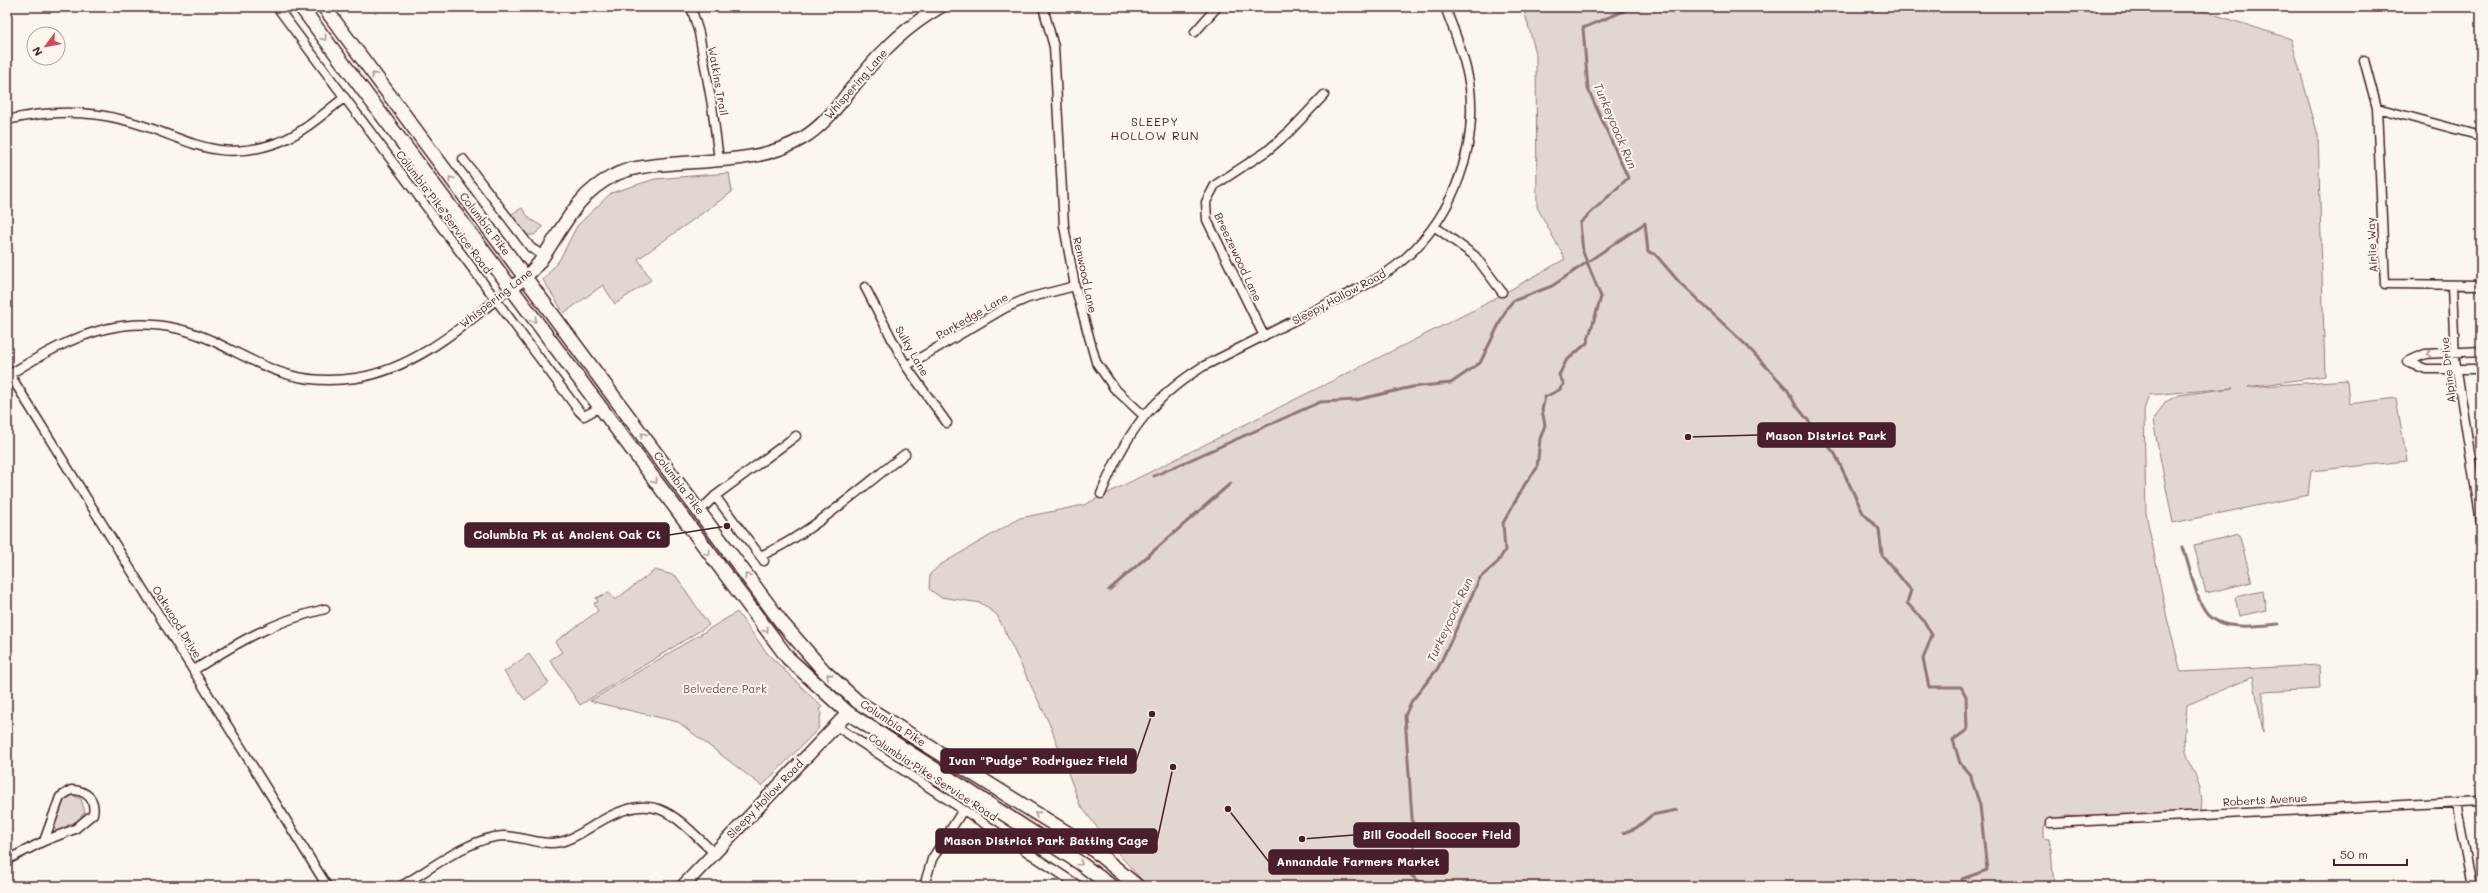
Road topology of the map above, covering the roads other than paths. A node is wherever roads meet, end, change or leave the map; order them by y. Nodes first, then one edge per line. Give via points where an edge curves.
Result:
1 (277, 7) edge
2 (301, 7) edge
3 (324, 7) edge
4 (691, 7) edge
5 (940, 7) edge
6 (1043, 7) edge
7 (1217, 7) edge
8 (1445, 7) edge
9 (1195, 32) dead end
10 (2364, 60) dead end
11 (1324, 95) dead end
12 (344, 98) junction
13 (2377, 108) junction
14 (7, 120) edge
15 (2481, 136) edge
16 (463, 159) dead end
17 (719, 160) junction
18 (1434, 226) junction
19 (544, 256) junction
20 (525, 278) junction
21 (2481, 285) edge
22 (1075, 286) junction
23 (2452, 286) junction
24 (865, 287) dead end
25 (511, 288) junction
26 (1502, 292) dead end
27 (495, 300) junction
28 (1264, 336) junction
29 (2481, 351) edge
30 (2455, 352) junction
31 (906, 366) junction
32 (2457, 369) junction
33 (2481, 369) edge
34 (8, 374) edge
35 (599, 408) junction
36 (1143, 415) junction
37 (947, 423) dead end
38 (796, 436) dead end
39 (904, 454) dead end
40 (1101, 494) dead end
41 (715, 496) junction
42 (700, 511) junction
43 (2481, 522) edge
44 (325, 609) dead end
45 (194, 670) junction
46 (858, 702) junction
47 (848, 713) junction
48 (836, 726) junction
49 (2481, 801) edge
50 (2456, 802) junction
51 (963, 810) junction
52 (2050, 823) dead end
53 (44, 841) junction
54 (714, 853) junction
55 (7, 860) edge
56 (327, 886) edge
57 (401, 886) edge
58 (683, 886) edge
59 (924, 886) edge
60 (1079, 886) edge
61 (1111, 886) edge
62 (1137, 886) edge
63 (2472, 886) edge

1 - 12 street, Columbia Pike Service Road
2 -> 25 main road, Columbia Pike
20 -> 3 main road, Columbia Pike
4 - 17 street, Watkins Trail via 699,33
5 - 17 street, Whispering Lane via 908,29 882,52 832,115 804,137 770,152
6 - 22 street, Renwood Lane via 1054,47 1064,226
7 - 9 street
8 - 18 street, Sleepy Hollow Road via 1466,67 1470,88 1470,130 1463,169
10 - 13 street
11 - 28 street, Breezewood Lane via 1267,151 1215,185 1206,202 1207,220
12 - 14 street via 295,134 281,141 231,151 198,147 147,126 98,115 46,114
12 - 27 street, Columbia Pike Service Road
13 - 15 street
13 - 23 street, Airlie Way via 2385,284
16 - 19 street via 531,248
17 - 19 street, Whispering Lane via 643,167 628,170 604,181 574,207
18 - 26 street via 1475,256
18 - 28 street, Sleepy Hollow Road via 1412,252 1379,277
19 - 20 street, Whispering Lane
20 - 25 street, Whispering Lane
42 -> 20 main road, Columbia Pike
21 - 23 street, Airlie Way
22 - 31 street, Parkedge Lane via 1028,298 1005,308
22 - 36 street, Renwood Lane via 1096,362 1114,388
23 - 30 street, Alpine Drive
24 - 31 street, Sulky Lane
25 - 27 street, Whispering Lane
25 -> 35 main road, Columbia Pike
27 - 34 street, Whispering Lane via 417,356 390,369 357,378 316,380 293,376 256,364 194,334 156,326 136,325 113,327 77,337
27 - 35 street, Columbia Pike Service Road via 579,412 584,416
28 - 36 street, Sleepy Hollow Road via 1181,380
29 - 30 street
30 - 32 street, Alpine Drive
30 -> 32 street via 2425,354 2407,362 2426,369
31 - 37 street, Sulky Lane
32 - 33 street
32 - 43 street, Alpine Drive
34 - 45 street, Oakwood Drive
35 -> 47 main road, Columbia Pike via 768,633 802,672
36 - 40 street via 1119,452
38 - 41 street
39 - 41 street via 800,534 762,559
41 - 42 street
46 -> 42 main road, Columbia Pike via 824,671 802,646
44 - 45 street via 277,622 257,631
45 - 56 street, Oakwood Drive
46 - 47 main road
62 -> 46 main road, Columbia Pike via 1090,847
47 - 48 street, Sleepy Hollow Road
47 -> 61 main road, Columbia Pike via 1080,862
48 - 51 street, Columbia Pike Service Road
48 - 54 street, Sleepy Hollow Road
49 - 50 street, Roberts Avenue
50 - 52 street, Roberts Avenue
50 - 63 street
51 - 59 street via 932,859
51 - 60 street, Columbia Pike Service Road
53 - 53 street via 60,797 71,790 85,792 93,802 93,814 89,820 75,829
53 - 55 street
54 - 57 street via 668,813 658,808 637,806 621,810 560,842 532,841 514,836 490,837
54 - 58 street, Sleepy Hollow Road

